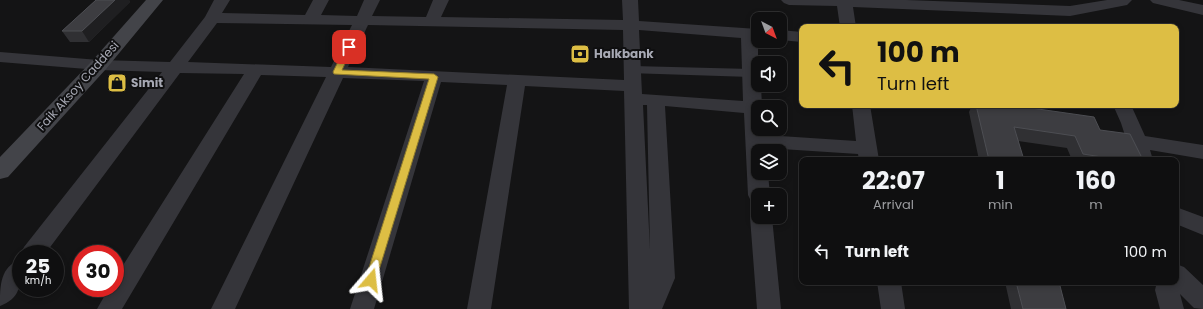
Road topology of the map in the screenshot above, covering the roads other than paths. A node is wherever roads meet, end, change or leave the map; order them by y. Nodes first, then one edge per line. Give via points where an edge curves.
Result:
1 (155, 0) edge
2 (222, 0) edge
3 (321, 0) edge
4 (372, 0) edge
5 (441, 0) edge
6 (630, 0) edge
7 (790, 0) edge
8 (1124, 0) edge
9 (1158, 0) edge
10 (845, 2) edge
11 (1066, 6) edge
12 (1203, 10) edge
13 (213, 18) junction
14 (310, 20) junction
15 (361, 22) junction
16 (431, 23) junction
17 (848, 24) edge
18 (1077, 24) edge
19 (631, 26) junction
20 (751, 34) edge
21 (787, 36) edge
22 (799, 37) edge
23 (0, 57) edge
24 (99, 65) junction
25 (175, 67) junction
26 (255, 70) junction
27 (337, 72) junction
28 (751, 73) edge
29 (434, 77) junction
30 (517, 80) junction
31 (633, 85) junction
32 (656, 100) junction
33 (860, 108) edge
34 (1124, 108) edge
35 (751, 109) edge
36 (755, 136) edge
37 (755, 141) junction
38 (1137, 141) junction
39 (1203, 152) edge
40 (868, 154) edge
41 (1142, 157) edge
42 (0, 171) edge
43 (759, 188) edge
44 (1179, 216) edge
45 (762, 224) edge
46 (1203, 226) edge
47 (39, 245) edge
48 (1179, 277) edge
49 (12, 281) edge
50 (889, 285) edge
51 (1168, 285) edge
52 (0, 296) edge
53 (1203, 301) edge
54 (109, 309) edge
55 (223, 309) edge
56 (362, 309) edge
57 (479, 309) edge
58 (641, 309) edge
59 (650, 309) edge
60 (769, 309) edge
61 (893, 309) edge
62 (1172, 309) edge

1 - 24 main road, Faik Aksoy Caddesi
2 - 13 street
3 - 14 street
4 - 15 street
5 - 16 street
6 - 19 street
7 - 10 street
8 - 11 street
9 - 12 street
10 - 11 street
10 - 17 street
11 - 18 street
13 - 14 street
13 - 25 street
14 - 15 street
15 - 16 street
15 - 27 street
16 - 19 street
19 - 20 street
19 - 31 street
21 - 22 street
23 - 24 street
24 - 25 street
24 - 42 main road, Faik Aksoy Caddesi
25 - 26 street
25 - 47 street
26 - 27 street
26 - 54 street
27 - 29 street
27 - 55 street
28 - 31 street
29 - 30 street
29 - 56 street
30 - 31 street
30 - 57 street
31 - 32 street
31 - 58 street
32 - 35 street via 734,105
32 - 59 street via 663,278
33 - 40 street
34 - 38 street
36 - 37 street
37 - 40 street
37 - 43 street
38 - 39 street
38 - 41 street
44 - 46 street
45 - 60 street
48 - 53 street
49 - 52 street
50 - 61 street
51 - 62 street via 1167,290

